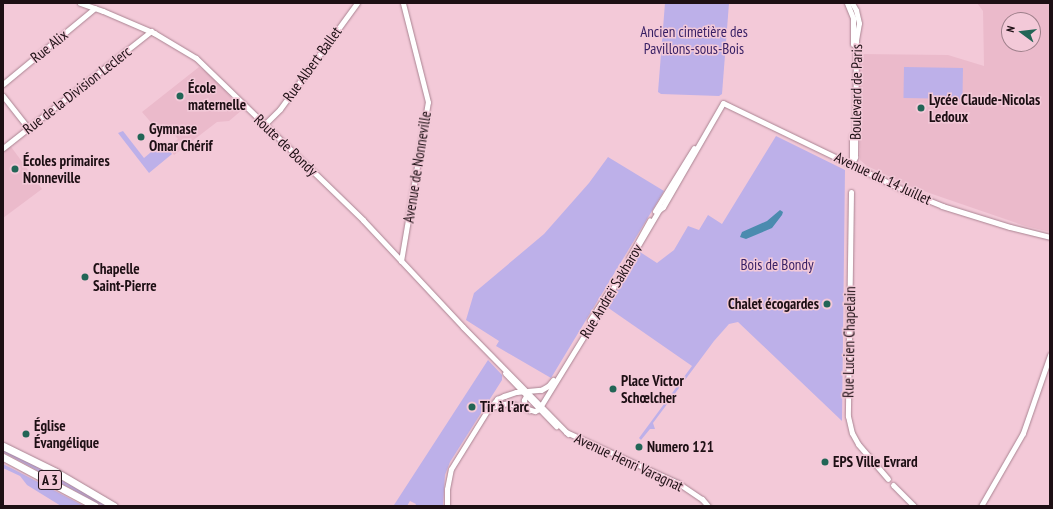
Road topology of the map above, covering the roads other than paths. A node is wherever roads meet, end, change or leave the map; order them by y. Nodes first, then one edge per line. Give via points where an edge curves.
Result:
1 (80, 3) edge
2 (357, 3) edge
3 (403, 3) edge
4 (847, 3) edge
5 (852, 3) edge
6 (95, 8) junction
7 (151, 31) junction
8 (3, 84) edge
9 (3, 96) edge
10 (723, 103) joint
11 (265, 124) junction
12 (29, 129) junction
13 (707, 129) junction
14 (3, 148) edge
15 (852, 163) junction
16 (851, 192) dead end
17 (1050, 237) edge
18 (401, 261) junction
19 (463, 327) joint
20 (1050, 355) edge
21 (525, 394) junction
22 (491, 407) junction
23 (540, 408) junction
24 (529, 410) junction
25 (3, 446) edge
26 (3, 457) edge
27 (888, 479) dead end
28 (893, 485) dead end
29 (95, 506) edge
30 (114, 506) edge
31 (447, 506) edge
32 (708, 506) edge
33 (914, 506) edge
34 (981, 506) edge

1 - 6 street, Route de Bondy
2 - 11 street, Rue Albert Ballet via 280,108
3 - 18 street, Avenue de Nonneville via 428,102
4 - 15 street, Boulevard de Paris via 852,12 853,24
5 - 15 street, Boulevard de Paris via 859,23 856,40 855,157
6 - 7 street, Route de Bondy
6 - 8 street, Rue Alix
7 - 11 street, Route de Bondy via 196,58
7 - 12 street, Rue de la Division Leclerc
9 - 12 street
10 - 13 street, Rue Andreï Sakharov
10 - 15 street, Avenue du 14 Juillet
11 - 18 street, Route de Bondy
12 - 14 street, Rue de la Division Leclerc
13 - 21 street, Rue Andreï Sakharov via 552,383 541,390
13 - 23 street, Rue Andreï Sakharov
15 - 17 street, Avenue du 14 Juillet via 908,192 942,206
16 - 27 street, Rue Lucien Chapelain via 848,416 858,444
18 - 19 street, Route de Bondy
19 - 21 street, Avenue Henri Varagnat
20 - 34 street via 1025,427
21 - 22 street, Rue Andreï Sakharov via 504,396 497,399
21 - 23 street, Avenue Henri Varagnat
21 - 24 street via 525,406
22 - 24 street via 508,403
22 - 31 street, Rue Andreï Sakharov via 451,469
23 - 24 street via 535,411
23 - 32 street, Avenue Henri Varagnat via 568,434 678,483
25 - 30 highway, A 3 via 56,472
26 - 29 highway, A 3
28 - 33 street

